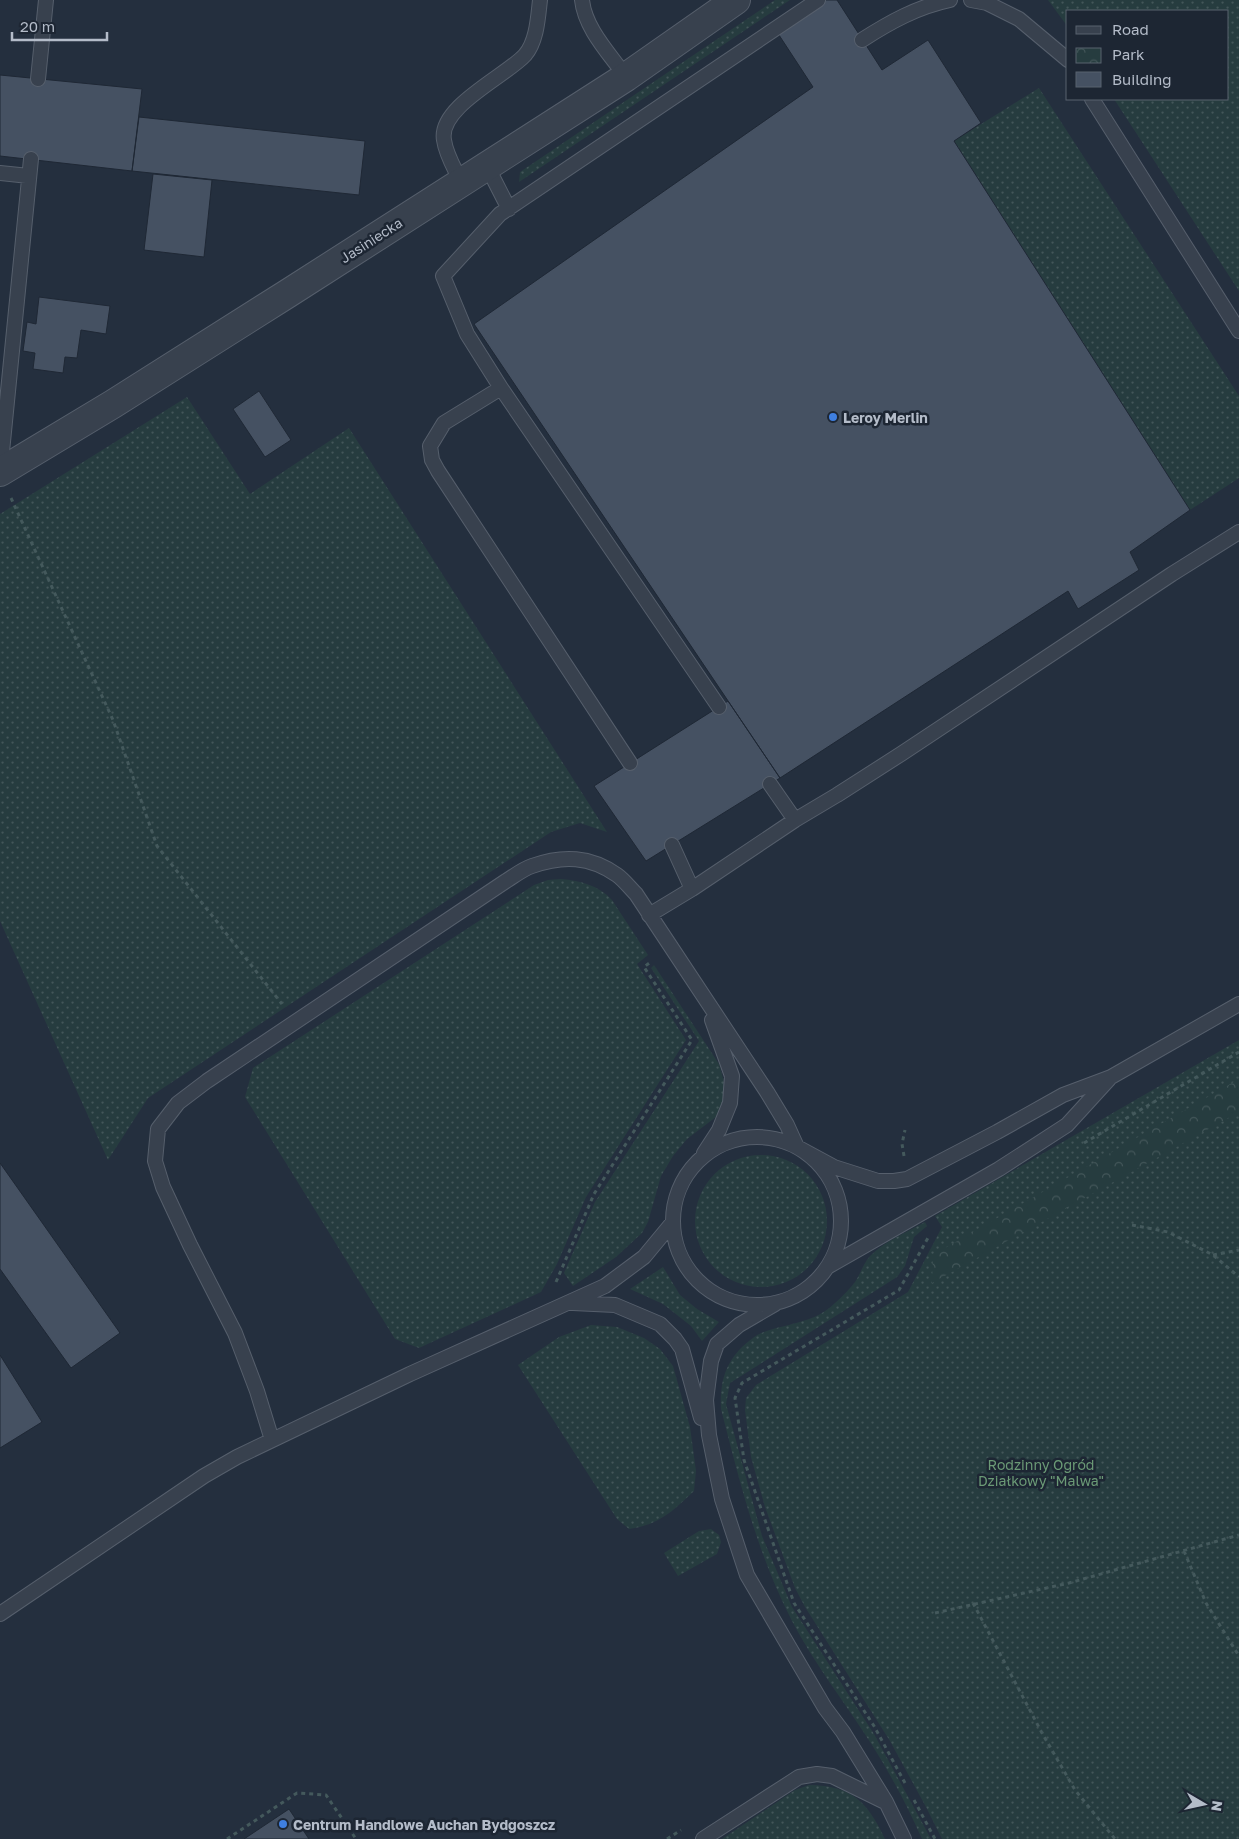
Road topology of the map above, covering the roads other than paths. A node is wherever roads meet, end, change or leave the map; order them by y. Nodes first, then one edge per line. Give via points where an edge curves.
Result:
1 (46, 0) edge
2 (540, 0) edge
3 (582, 0) edge
4 (736, 0) edge
5 (818, 0) edge
6 (950, 0) edge
7 (971, 0) edge
8 (862, 40) dead end
9 (1066, 58) edge
10 (626, 77) junction
11 (38, 79) dead end
12 (1093, 100) edge
13 (31, 159) dead end
14 (487, 166) junction
15 (0, 173) edge
16 (29, 176) junction
17 (461, 182) junction
18 (509, 209) junction
19 (1239, 331) edge
20 (501, 388) junction
21 (0, 472) edge
22 (1239, 532) edge
23 (718, 707) dead end
24 (630, 763) dead end
25 (770, 784) dead end
26 (794, 820) junction
27 (672, 845) dead end
28 (692, 889) junction
29 (649, 915) junction
30 (705, 1000) junction
31 (1239, 1004) edge
32 (1111, 1078) junction
33 (798, 1147) junction
34 (698, 1162) junction
35 (673, 1222) junction
36 (829, 1266) junction
37 (568, 1303) junction
38 (775, 1304) junction
39 (272, 1440) junction
40 (718, 1476) junction
41 (0, 1614) edge
42 (886, 1802) junction
43 (703, 1839) edge
44 (904, 1839) edge

1 - 11 lane
2 - 17 lane via 537,30 526,54 449,118 443,138
3 - 10 lane via 592,28
4 - 10 street, Jasiniecka
5 - 18 lane
6 - 8 lane via 928,5 891,21
7 - 9 lane via 987,3 1019,19
10 - 14 street, Jasiniecka
12 - 19 lane
13 - 16 lane
14 - 17 street, Jasiniecka
14 - 18 lane
15 - 16 lane
16 - 21 lane
17 - 21 street, Jasiniecka via 121,399
18 - 20 lane via 500,214 443,276 467,334
20 - 23 lane
20 - 24 lane via 444,423 430,446 432,460
22 - 26 lane
25 - 26 lane
26 - 28 lane
27 - 28 lane
28 - 29 lane
29 - 30 lane
29 - 39 lane via 636,894 617,875 593,863 576,858 531,866 207,1080 178,1103 158,1129 156,1160 163,1187 235,1333
30 - 33 lane via 767,1092
30 - 34 lane via 732,1076 730,1103 719,1130
31 - 32 lane
32 - 33 lane via 1063,1095 907,1179 871,1179 834,1167
32 - 36 lane via 1067,1124 999,1169
33 - 34 lane via 772,1138 745,1138 720,1146
33 - 36 lane via 819,1164 834,1187 841,1213 839,1240
34 - 35 lane via 684,1179 676,1200
35 - 37 lane via 644,1257 605,1286
35 - 38 lane via 677,1247 688,1269 705,1287 727,1300 751,1305
36 - 38 lane via 815,1283 796,1296
37 - 39 lane
37 - 40 lane via 615,1305 660,1324 675,1339 682,1349
38 - 40 lane via 739,1325 717,1344 711,1361 706,1400
39 - 41 lane via 204,1476
40 - 42 lane via 722,1499 747,1575 825,1708
42 - 43 lane via 832,1776 799,1777
42 - 44 lane

